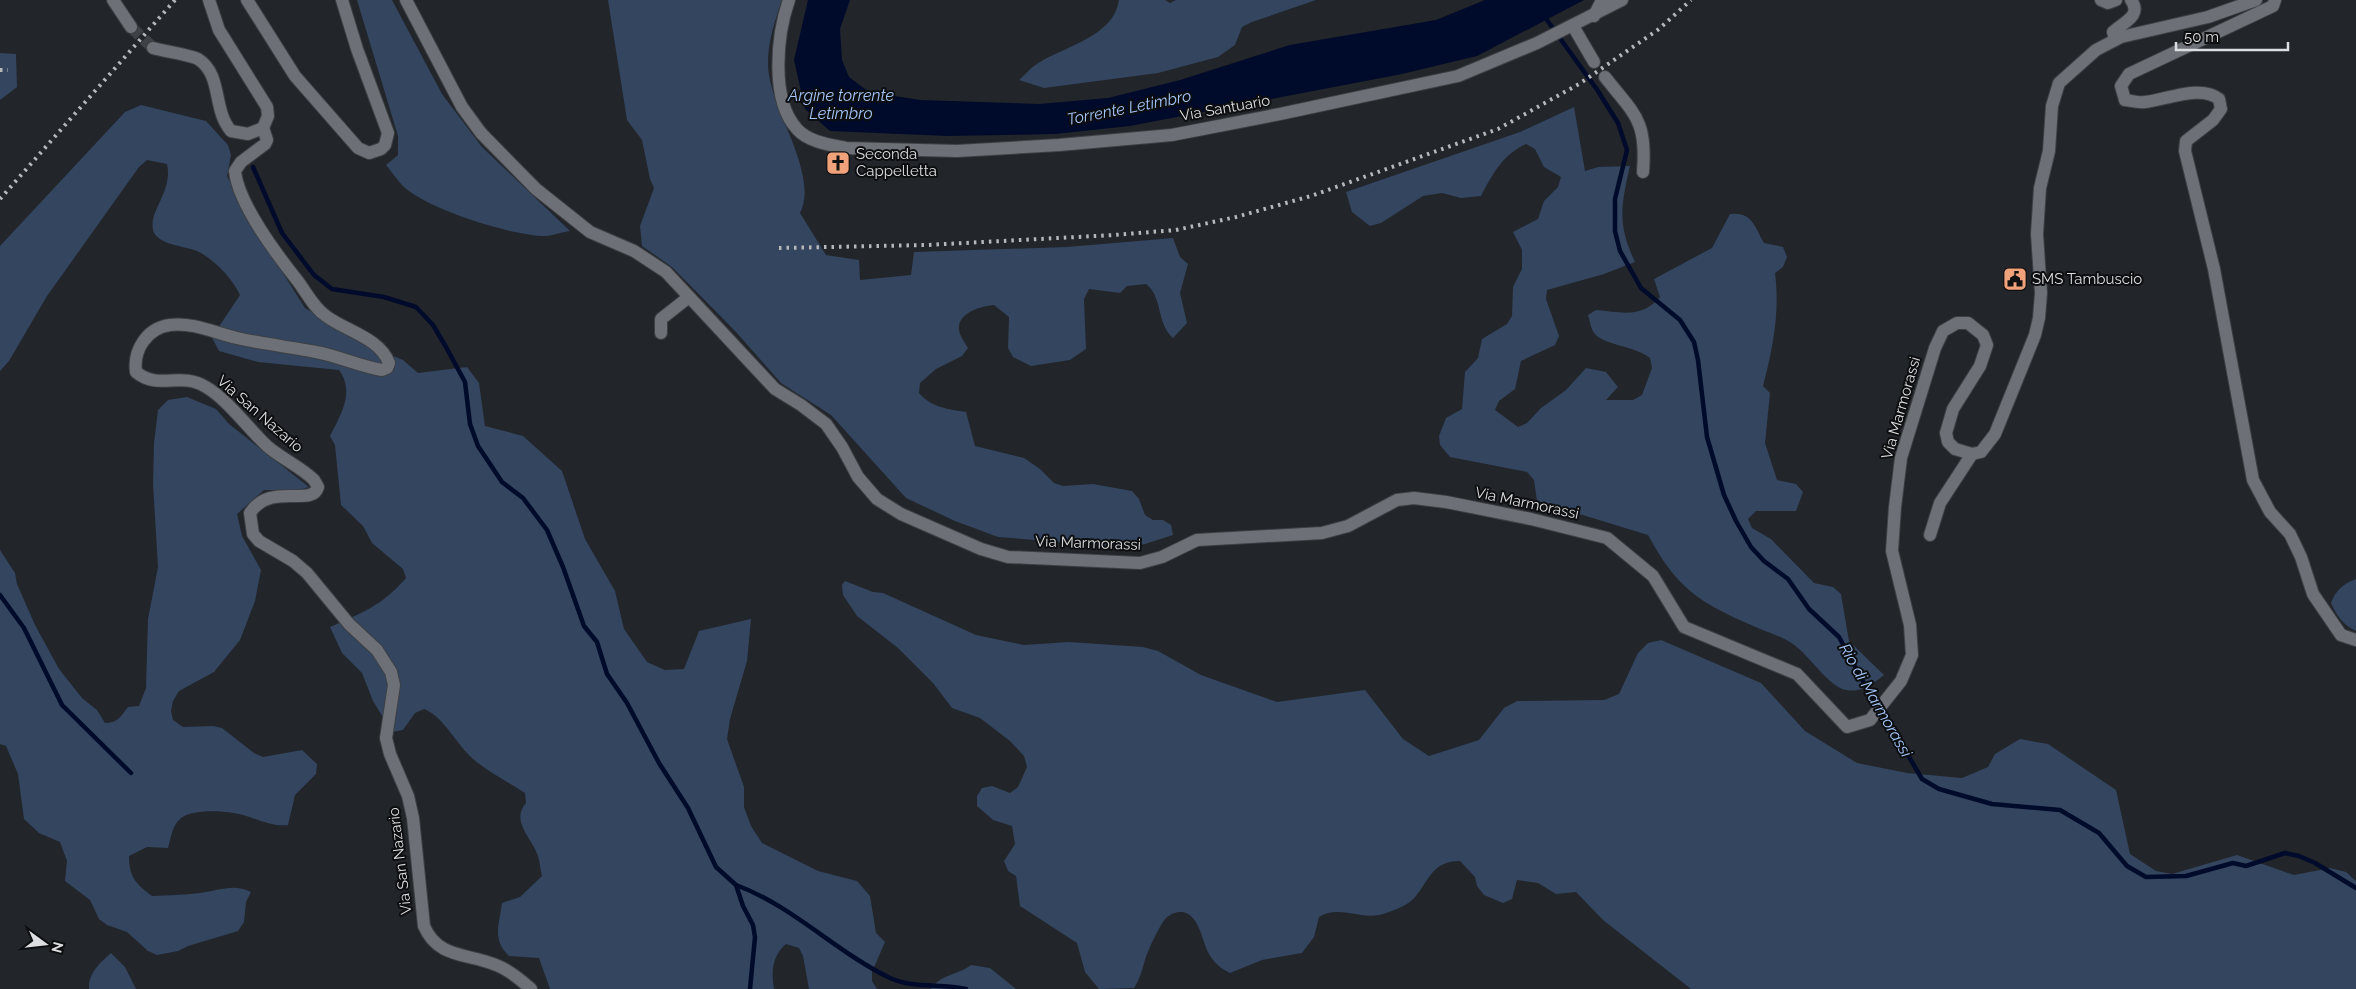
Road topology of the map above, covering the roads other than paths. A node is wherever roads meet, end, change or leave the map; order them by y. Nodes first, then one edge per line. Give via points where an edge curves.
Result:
1 (113, 0) edge
2 (209, 0) edge
3 (247, 0) edge
4 (342, 0) edge
5 (406, 0) edge
6 (789, 0) edge
7 (1602, 0) edge
8 (1622, 0) edge
9 (2101, 0) edge
10 (2116, 0) edge
11 (2130, 0) edge
12 (2256, 0) edge
13 (2275, 0) edge
14 (1594, 16) junction
15 (1573, 26) junction
16 (131, 27) tunnel mouth
17 (2115, 40) junction
18 (153, 48) tunnel mouth
19 (1594, 62) dead end
20 (1604, 76) dead end
21 (263, 128) junction
22 (1643, 172) dead end
23 (689, 297) junction
24 (661, 334) dead end
25 (1972, 454) junction
26 (1930, 535) dead end
27 (2356, 640) edge
28 (531, 989) edge

1 - 16 street
2 - 21 street via 218,30 267,107 268,116
3 - 4 street via 313,97 358,148 375,152 385,145 388,133
5 - 23 street via 462,107 481,134 536,189 590,232 634,251 666,272
6 - 15 street, Via Santuario via 778,61 780,89 787,115 798,130 812,138 846,148 956,151 1172,134 1458,76
7 - 14 street
8 - 14 street, Via Santuario
9 - 10 street via 2108,3
11 - 17 street via 2133,15 2130,21 2113,32
12 - 17 street via 2208,17
13 - 27 street via 2273,6 2129,74 2121,86 2125,100 2143,103 2195,93 2215,95 2219,99 2221,109 2214,120 2186,141 2185,151 2214,269 2253,480 2270,512 2290,534 2302,557 2313,594 2341,635
14 - 15 street, Via Santuario
15 - 19 street
17 - 25 street via 2096,50 2059,84 2052,106 2050,151 2040,188 2037,234 2041,293 2035,335 1995,434 1981,452
18 - 21 street via 197,58 211,70 222,121 231,131 248,134
20 - 22 street via 1639,120 1645,138
21 - 28 street, Via San Nazario via 265,144 246,157 235,171 240,191 278,257 316,308 373,343 390,363 382,370 188,325 168,325 154,331 139,346 136,372 152,382 186,379 205,386 269,447 314,480 318,487 312,496 279,496 265,498 256,504 250,513 253,534 307,573 349,624 377,650 391,672 394,685 386,738 413,818 424,926 429,938 454,954 495,965
23 - 24 street via 661,319
23 - 25 street, Via Marmorassi via 775,389 826,424 858,477 877,498 921,524 981,549 1008,557 1140,563 1162,557 1197,540 1322,533 1348,526 1397,500 1414,498 1446,502 1607,538 1653,576 1684,627 1797,674 1847,727 1870,720 1902,681 1912,655 1909,619 1892,551 1902,458 1935,348 1943,331 1957,323 1968,323 1983,335 1987,345 1980,366 1953,409 1946,433 1948,442 1955,449
25 - 26 street via 1940,503

